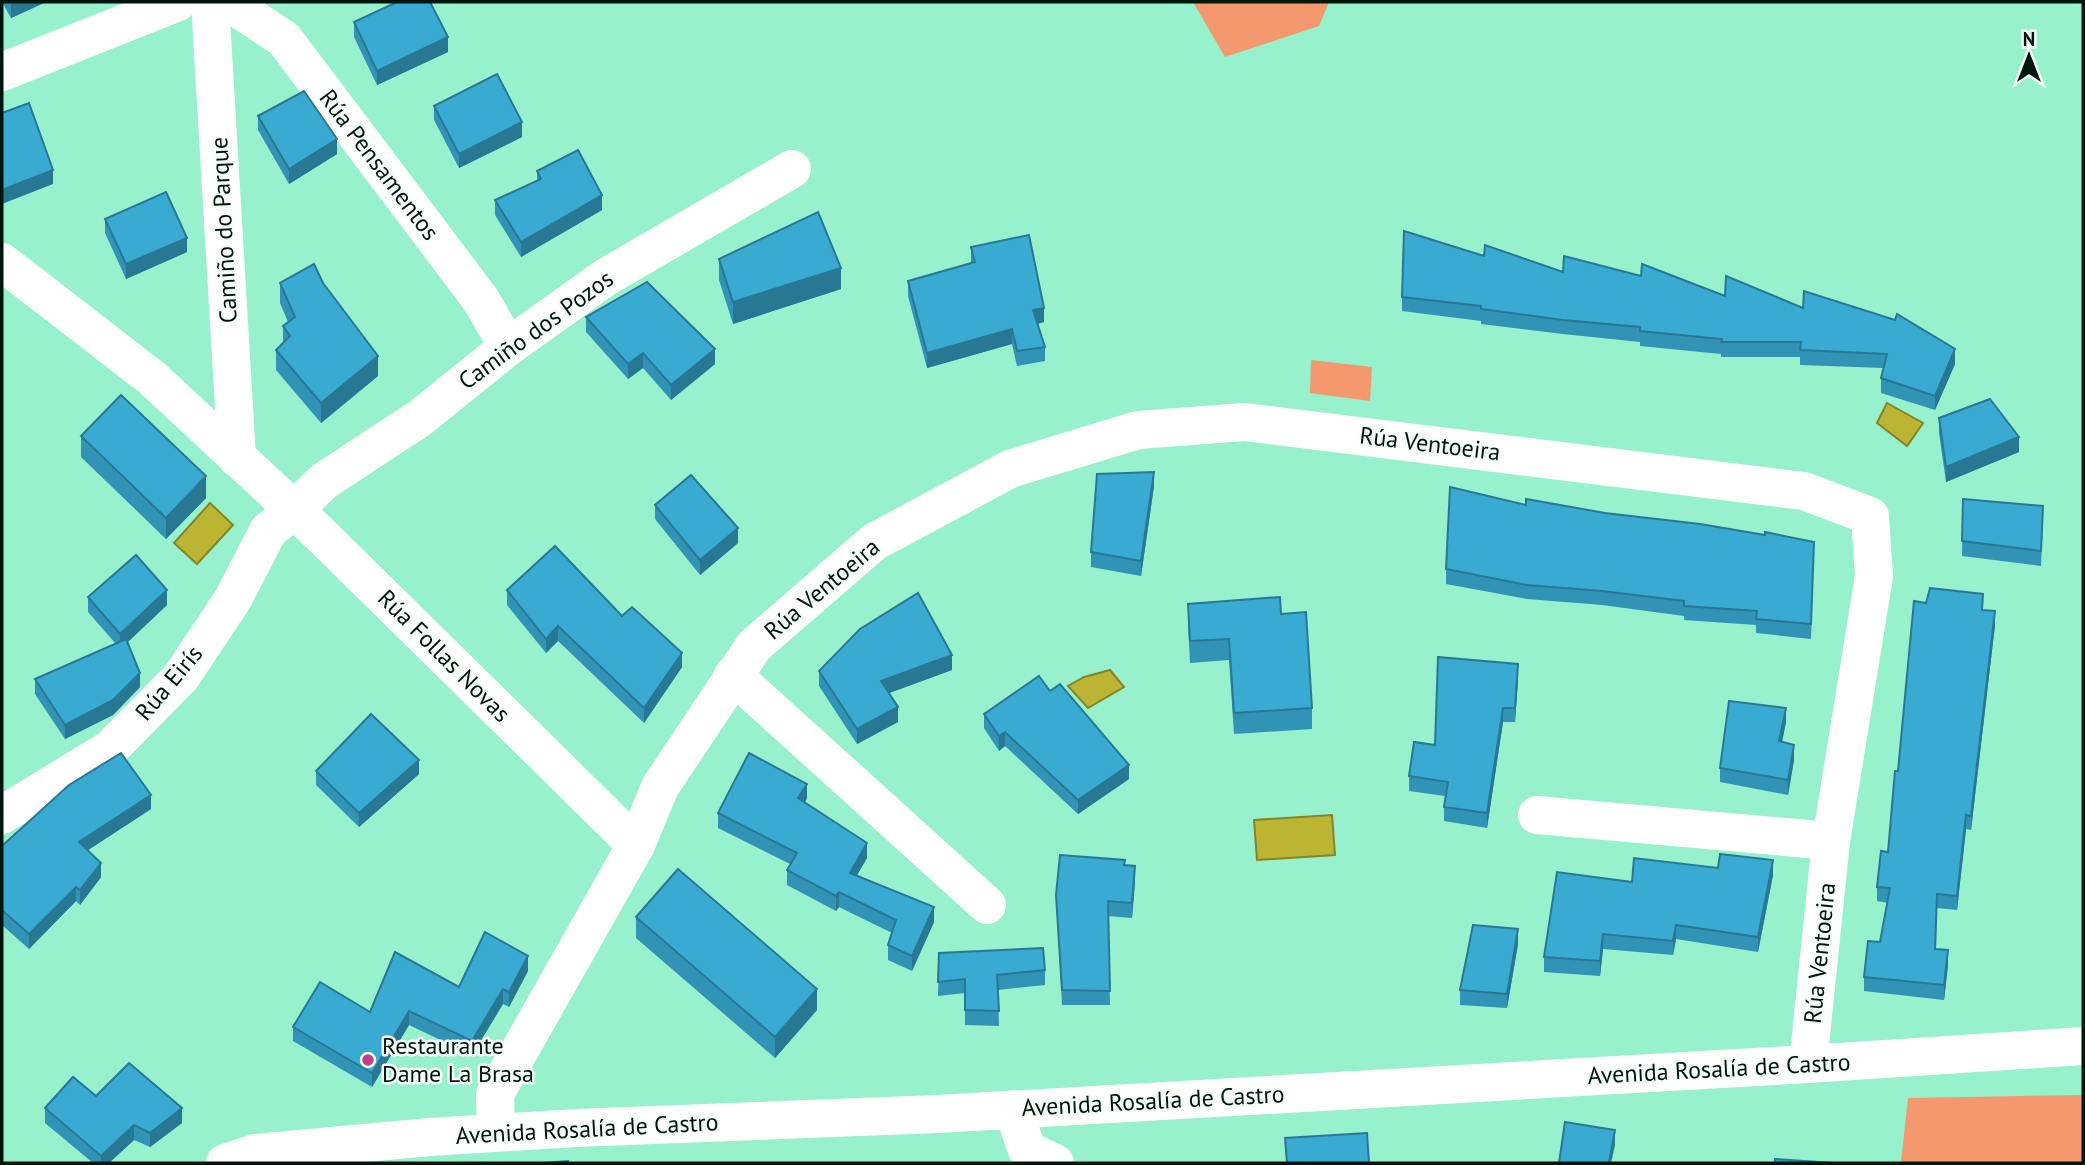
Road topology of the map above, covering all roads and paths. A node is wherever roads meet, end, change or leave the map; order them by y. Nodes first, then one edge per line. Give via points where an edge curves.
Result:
1 (178, 2) edge
2 (211, 2) edge
3 (228, 2) edge
4 (2, 72) edge
5 (792, 169) dead end
6 (2, 262) edge
7 (508, 347) junction
8 (237, 458) junction
9 (294, 510) junction
10 (733, 675) junction
11 (1537, 815) dead end
12 (2, 816) edge
13 (1831, 841) junction
14 (636, 845) junction
15 (987, 905) dead end
16 (2083, 1046) edge
17 (1808, 1064) junction
18 (1013, 1109) junction
19 (496, 1133) junction
20 (430, 1137) junction
21 (225, 1163) edge
22 (389, 1163) edge
23 (1055, 1163) edge

1 - 4 street
2 - 8 street, Camiño do Parque
3 - 7 street, Rúa Pensamentos via 284,39 481,300
5 - 7 street, Camiño dos Pozos via 606,277
6 - 8 street, Rúa Follas Novas via 152,378
7 - 9 street, Camiño dos Pozos via 420,418 324,481
8 - 9 street, Rúa Follas Novas
9 - 12 street, Rúa Eirís via 268,531 233,599 181,677 110,749
9 - 14 street, Rúa Follas Novas
10 - 13 street, Rúa Ventoeira via 754,646 874,542 1010,469 1138,430 1244,422 1804,491 1870,516 1874,576
10 - 14 street, Rúa Ventoeira via 660,787
10 - 15 street
11 - 13 street
13 - 17 street, Rúa Ventoeira
14 - 19 street via 495,1094
16 - 17 street, Avenida Rosalía de Castro
17 - 18 street, Avenida Rosalía de Castro
18 - 19 street, Avenida Rosalía de Castro
18 - 23 street via 1027,1150
19 - 20 street, Avenida Rosalía de Castro
20 - 21 street, Avenida Rosalía de Castro via 255,1153
20 - 22 street

